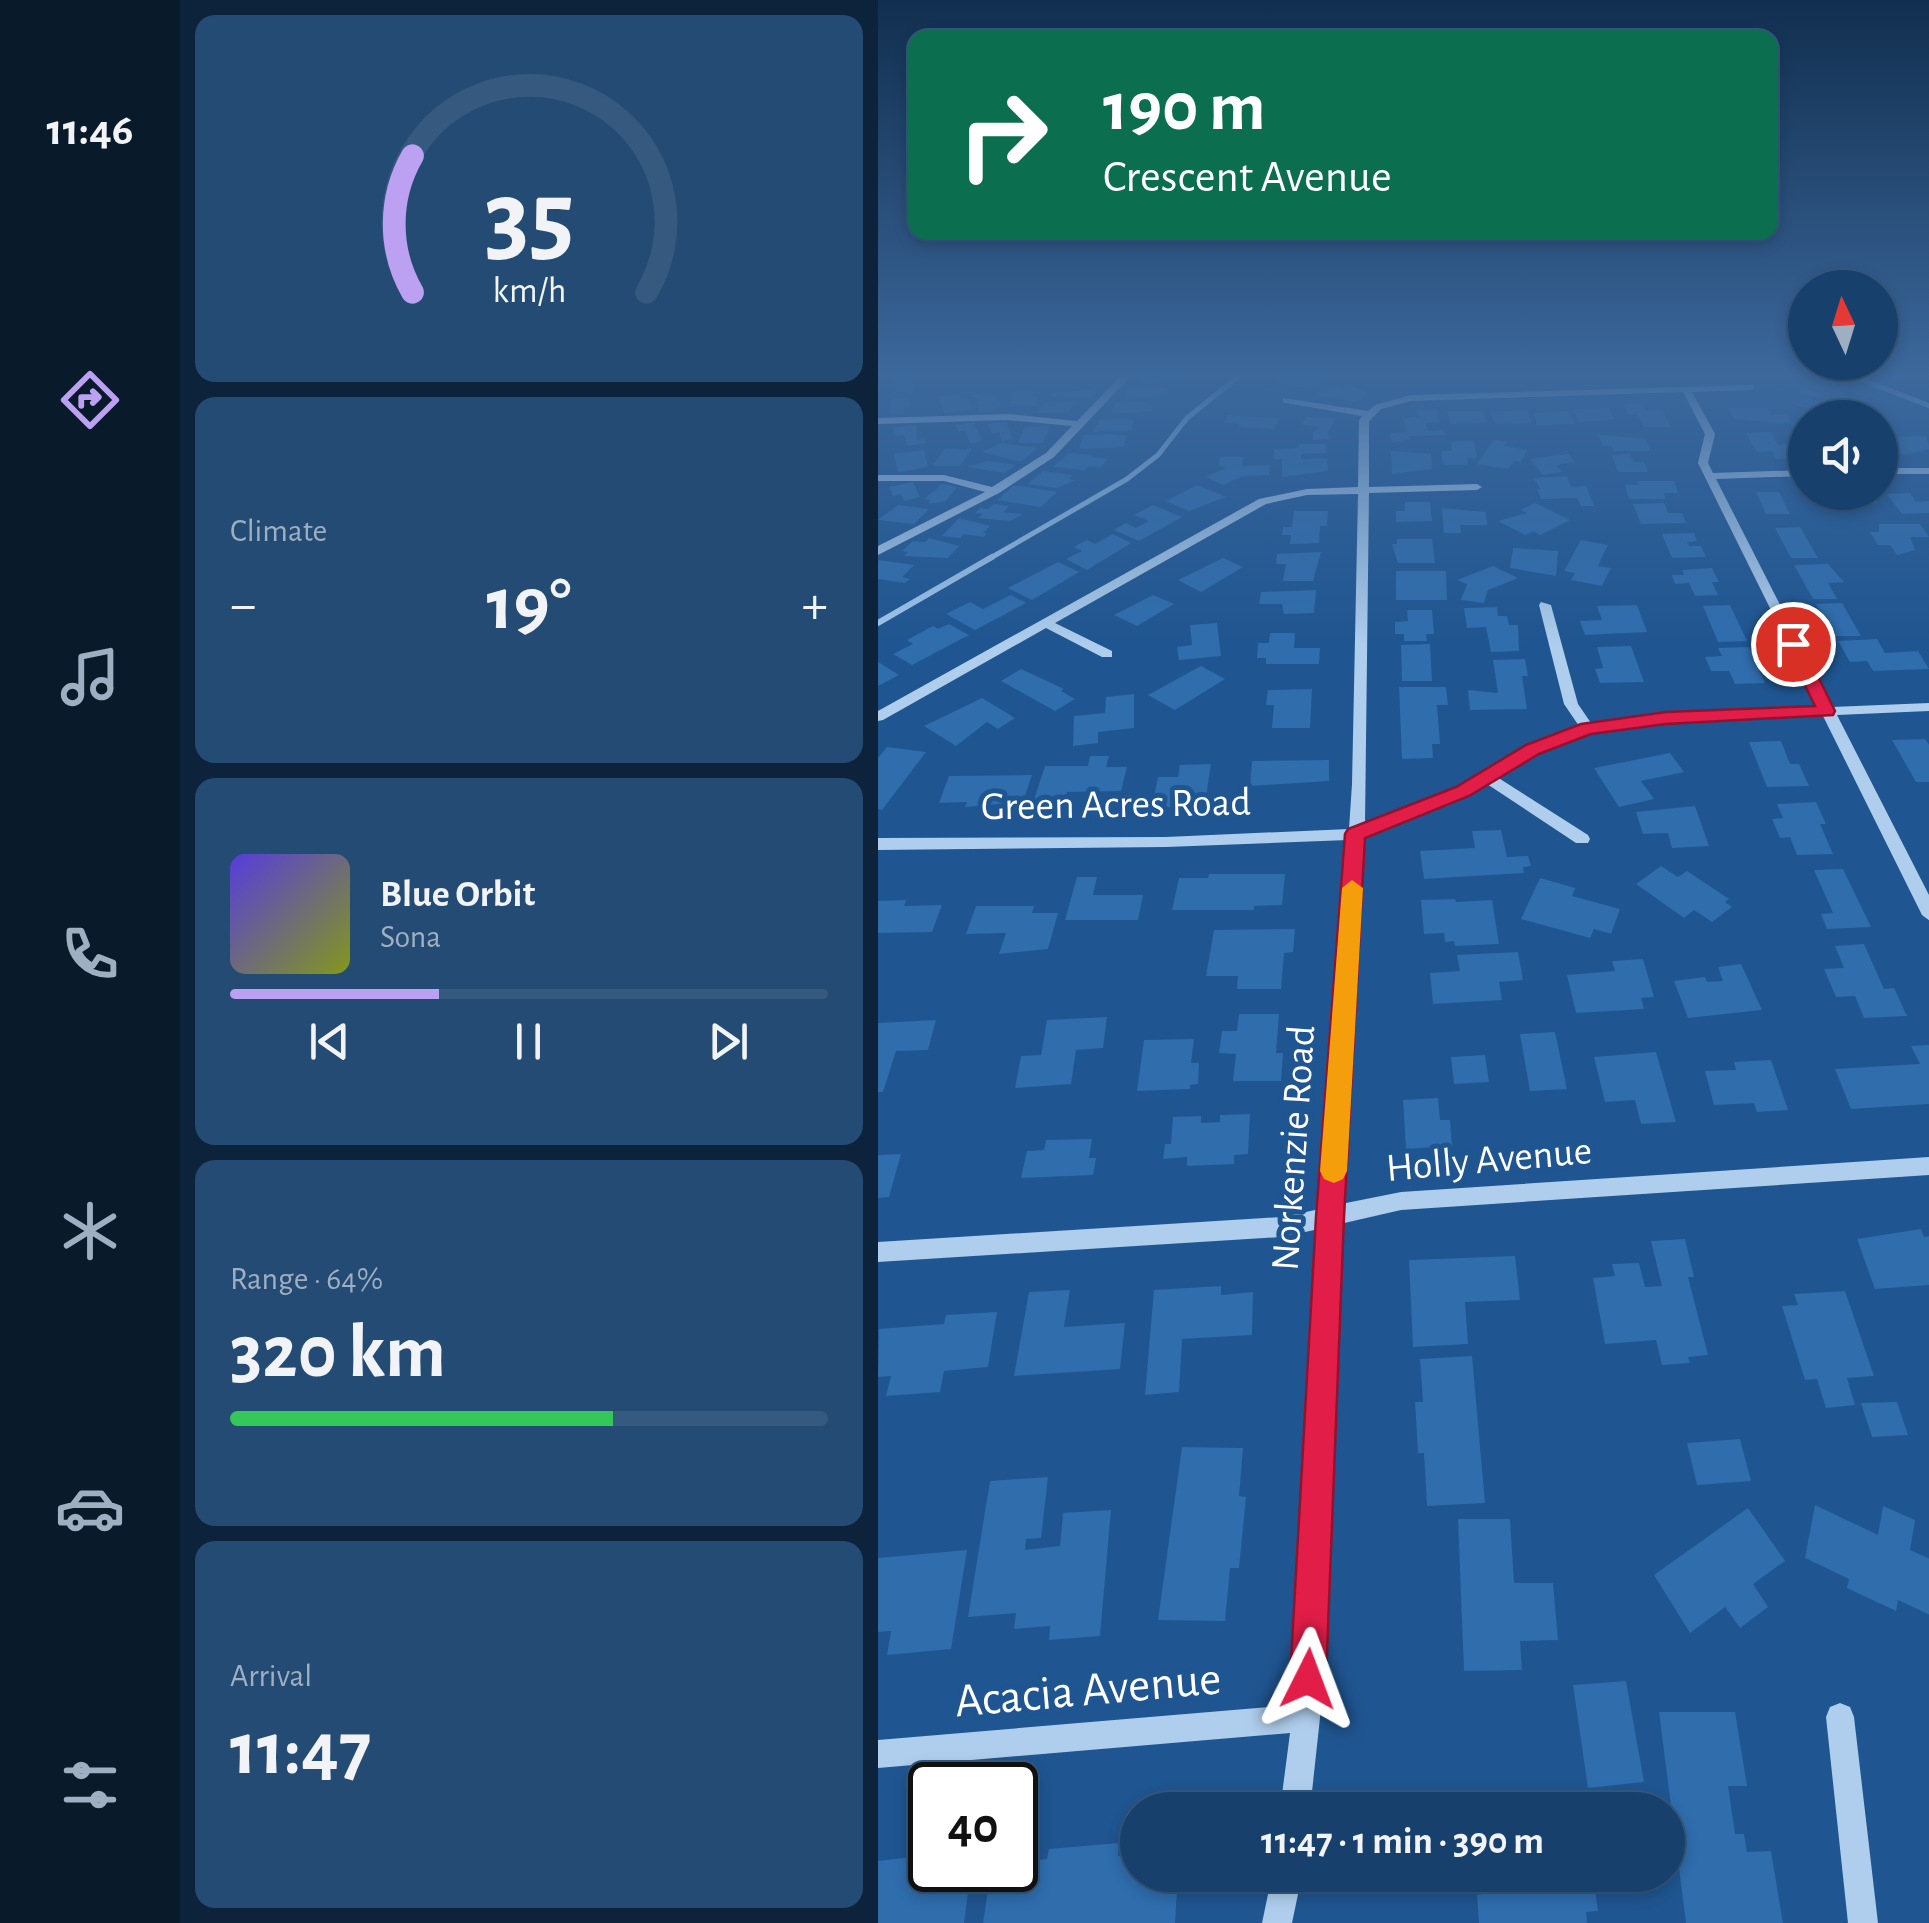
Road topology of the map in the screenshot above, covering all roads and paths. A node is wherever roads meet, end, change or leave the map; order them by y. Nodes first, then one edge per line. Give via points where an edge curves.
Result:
1 (1031, 467) edge
2 (1362, 467) edge
3 (1706, 467) edge
4 (1898, 471) edge
5 (1930, 471) edge
6 (1788, 474) edge
7 (1710, 476) junction
8 (878, 478) edge
9 (1478, 486) dead end
10 (995, 490) junction
11 (1362, 490) junction
12 (878, 551) edge
13 (1545, 605) dead end
14 (1046, 624) junction
15 (1107, 654) dead end
16 (1930, 706) edge
17 (1826, 711) junction
18 (878, 716) edge
19 (1588, 728) junction
20 (1488, 778) junction
21 (1355, 834) junction
22 (1582, 839) dead end
23 (878, 844) edge
24 (1930, 916) edge
25 (1930, 1166) edge
26 (1330, 1217) junction
27 (878, 1252) edge
28 (1840, 1717) dead end
29 (1306, 1718) junction
30 (878, 1754) edge
31 (1298, 1792) edge
32 (1284, 1892) edge
33 (1278, 1923) edge
34 (1863, 1923) edge

1 - 10 street
2 - 11 street, Norkenzie Road
3 - 7 street
4 - 5 street
6 - 7 street
7 - 17 street
8 - 10 street via 944,478
9 - 11 street
10 - 12 street
11 - 14 street via 1263,501
11 - 21 street, Norkenzie Road
13 - 19 street via 1574,712
14 - 15 street
14 - 18 street
16 - 17 street, Green Acres Road
17 - 19 street, Green Acres Road
17 - 24 street
19 - 20 street, Green Acres Road via 1532,749
20 - 21 street, Green Acres Road
20 - 22 street
21 - 23 street, Green Acres Road
21 - 26 street, Norkenzie Road
25 - 26 street, Holly Avenue via 1401,1201
26 - 27 street, Holly Avenue via 1272,1228
26 - 29 street, Norkenzie Road
28 - 34 street
29 - 30 street, Acacia Avenue
29 - 31 street, Norkenzie Road
32 - 33 street

